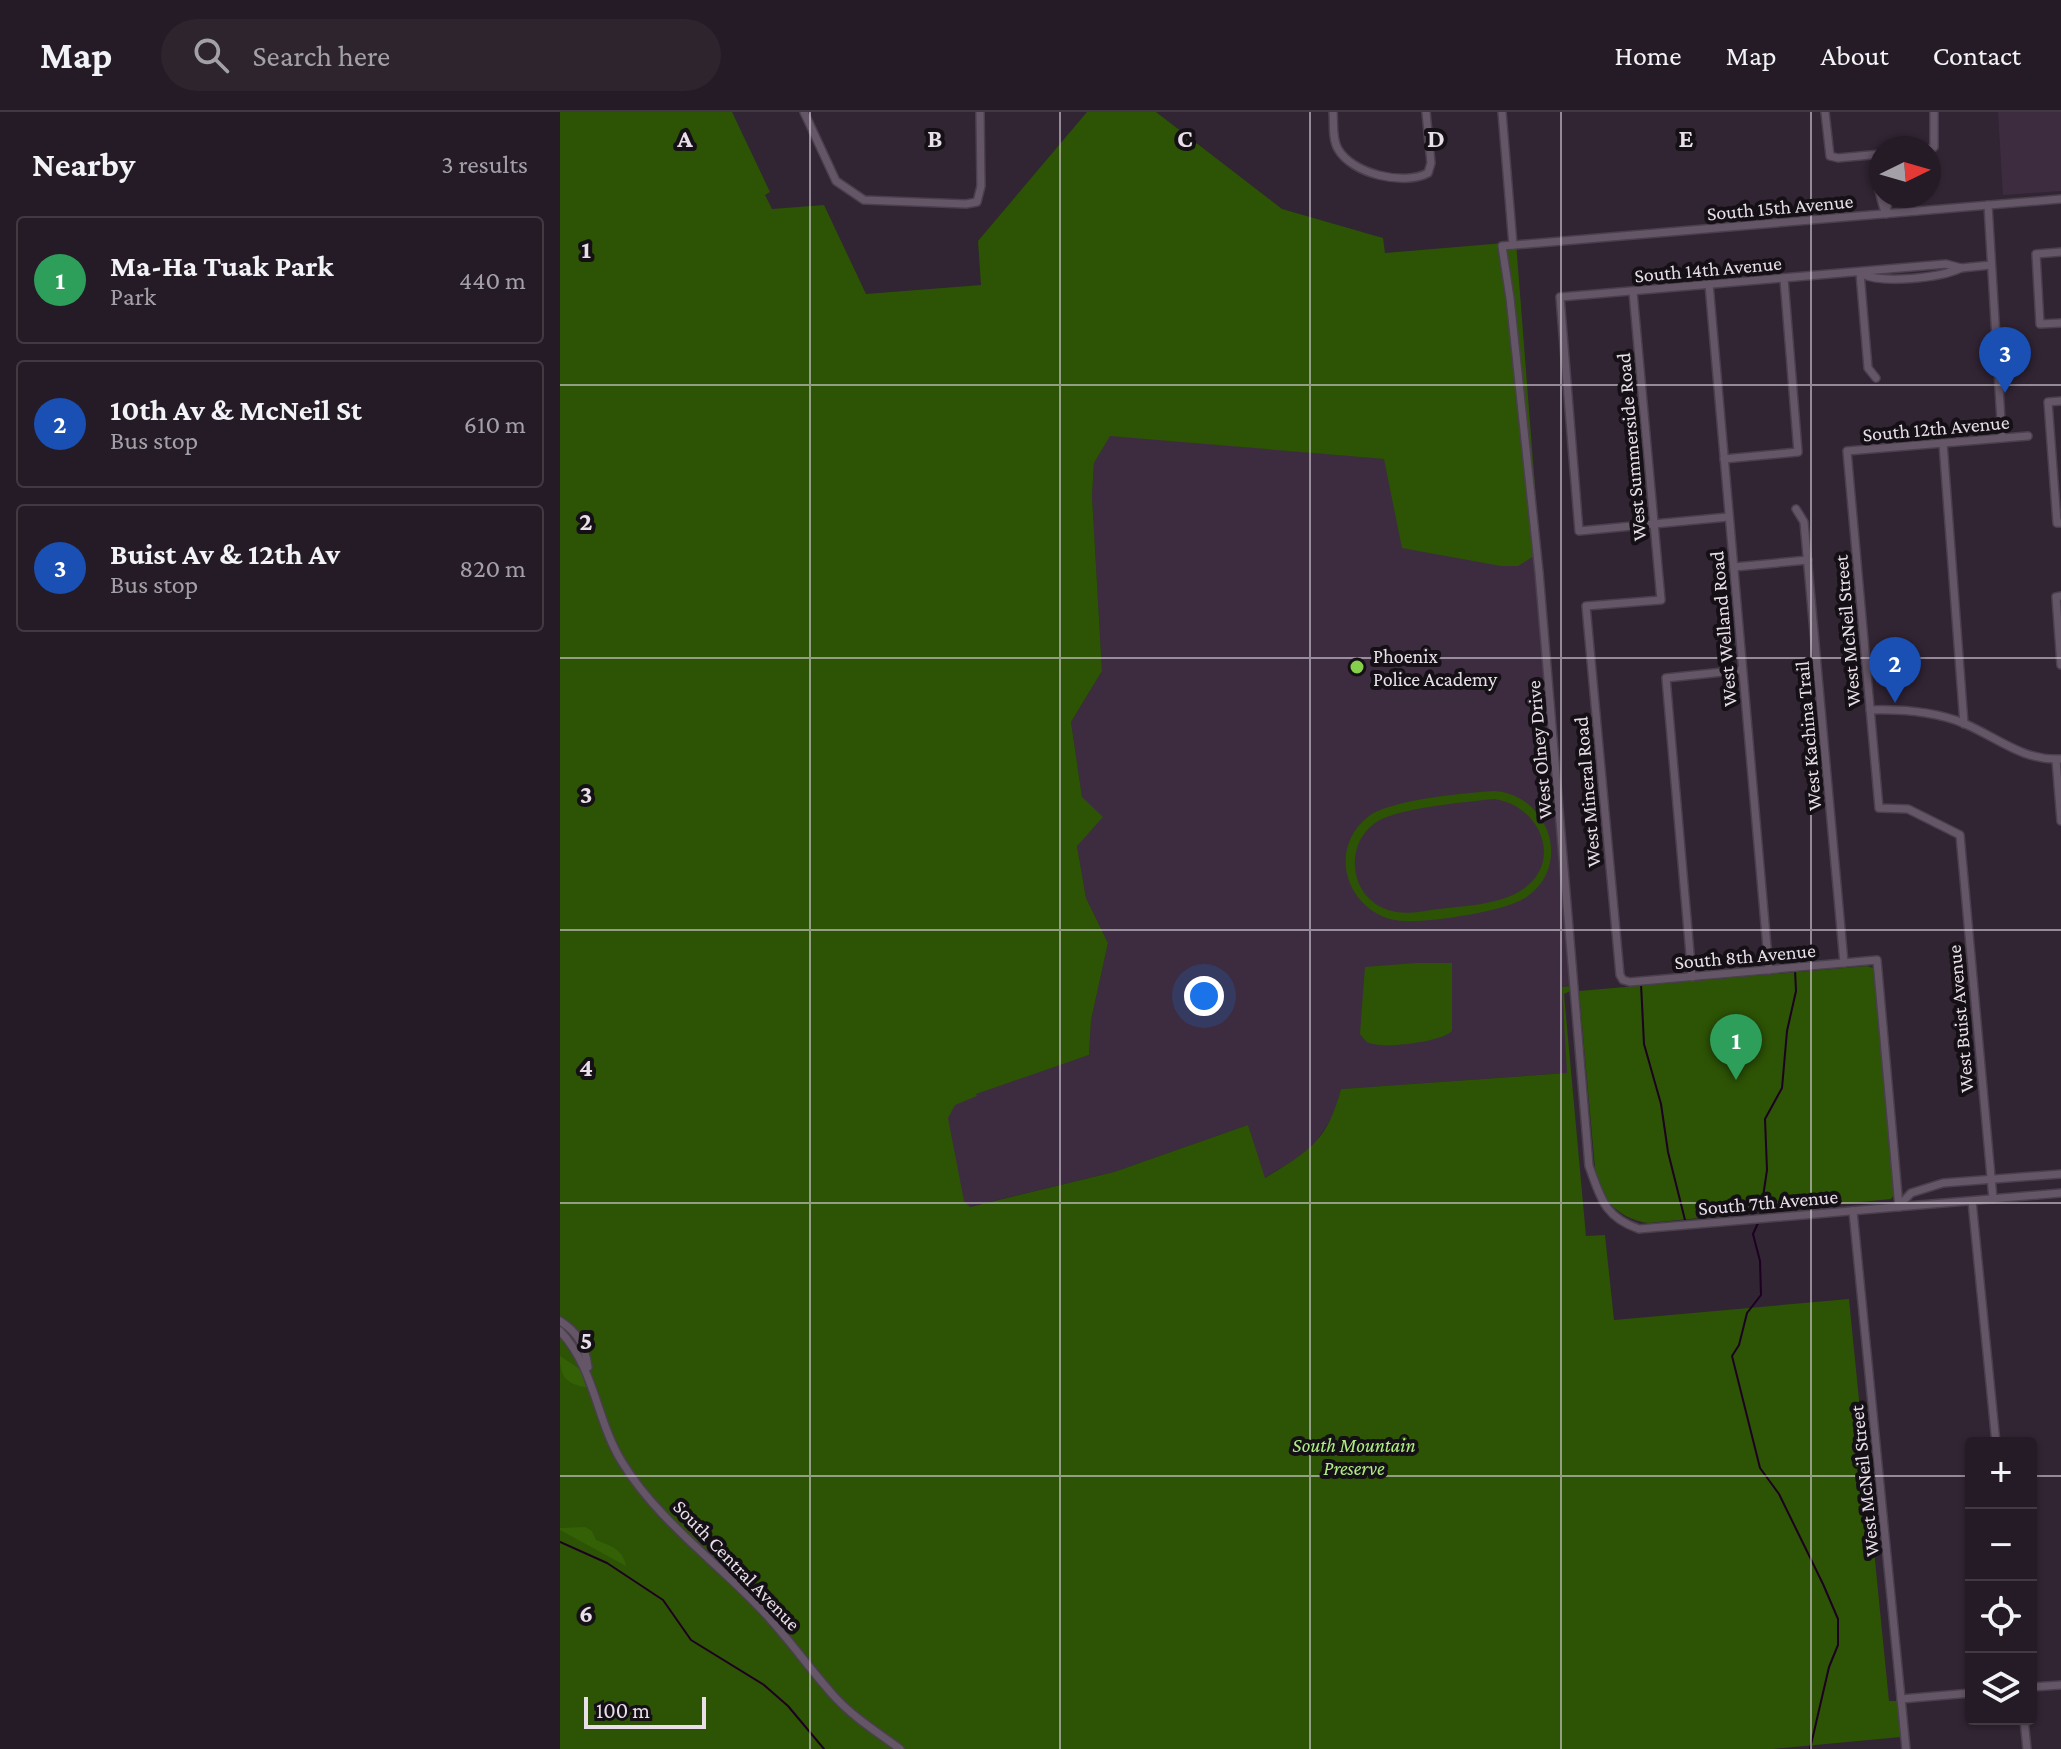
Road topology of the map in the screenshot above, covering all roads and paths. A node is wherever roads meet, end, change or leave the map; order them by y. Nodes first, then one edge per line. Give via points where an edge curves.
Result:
1 (804, 112) edge
2 (980, 112) edge
3 (1333, 112) edge
4 (1426, 112) edge
5 (1502, 112) edge
6 (1825, 112) edge
7 (1934, 112) edge
8 (1933, 136) edge
9 (1869, 156) edge
10 (2061, 199) edge
11 (1988, 205) junction
12 (1885, 208) edge
13 (1887, 208) edge
14 (1886, 214) junction
15 (1513, 245) junction
16 (1502, 246) joint
17 (2061, 252) edge
18 (1991, 265) junction
19 (1860, 273) junction
20 (1784, 279) junction
21 (1709, 284) junction
22 (1633, 292) junction
23 (2061, 323) edge
24 (1876, 378) dead end
25 (2061, 401) edge
26 (2028, 436) dead end
27 (2002, 438) junction
28 (1943, 443) junction
29 (1847, 451) joint
30 (1724, 459) junction
31 (1796, 509) dead end
32 (1728, 517) junction
33 (2059, 523) edge
34 (1654, 524) junction
35 (1808, 560) junction
36 (1734, 567) junction
37 (2058, 596) edge
38 (1586, 606) joint
39 (2061, 665) edge
40 (1742, 670) junction
41 (1870, 710) junction
42 (1964, 724) junction
43 (2058, 759) edge
44 (2061, 821) edge
45 (1960, 835) joint
46 (1844, 963) junction
47 (1769, 970) junction
48 (1620, 975) joint
49 (1692, 977) junction
50 (2061, 1174) edge
51 (1991, 1180) junction
52 (2061, 1193) edge
53 (1993, 1199) junction
54 (1972, 1201) junction
55 (1899, 1207) junction
56 (1853, 1211) junction
57 (1639, 1229) joint
58 (560, 1321) edge
59 (560, 1331) edge
60 (589, 1377) junction
61 (1995, 1437) edge
62 (2061, 1685) edge
63 (2037, 1687) edge
64 (1965, 1694) edge
65 (1901, 1699) junction
66 (2025, 1725) edge
67 (900, 1749) edge
68 (1906, 1749) edge
69 (2027, 1749) edge

1 - 2 street via 836,181 864,200 966,204 977,202 981,186
3 - 4 street via 1335,143 1345,158 1397,178 1428,173
5 - 15 street
6 - 9 street via 1830,156
7 - 8 street
10 - 11 street, South 15th Avenue
11 - 14 street, South 15th Avenue
11 - 18 street
12 - 14 street
13 - 14 street
14 - 15 street, South 15th Avenue
15 - 16 street, South 15th Avenue
16 - 57 street, West Olney Drive via 1539,572 1589,1166 1603,1206 1622,1223
17 - 23 street via 2036,254 2040,324
18 - 19 street, South 14th Avenue
18 - 27 street
19 - 20 street, South 14th Avenue
19 - 24 street via 1868,368
20 - 21 street, South 14th Avenue
20 - 30 street via 1798,452
21 - 22 street, South 14th Avenue
21 - 30 street, West Welland Road
22 - 34 street, West Summerside Road
22 - 34 street, South 14th Avenue via 1560,297 1579,531
25 - 33 street via 2048,402
26 - 27 street, South 12th Avenue
27 - 28 street, South 12th Avenue
28 - 29 street, South 12th Avenue
28 - 42 street
29 - 41 street, West McNeil Street
30 - 32 street, West Welland Road
31 - 35 street, West Kachina Trail via 1804,522
32 - 34 street
32 - 36 street, West Welland Road
34 - 38 street, West Summerside Road via 1661,600
35 - 36 street
35 - 46 street, West Kachina Trail
36 - 40 street, West Welland Road
37 - 39 street
38 - 48 street, West Mineral Road
40 - 47 street, West Welland Road
40 - 49 street via 1666,678
41 - 42 street via 1917,711
41 - 45 street, West McNeil Street via 1879,808 1908,809
42 - 43 street via 2020,754
43 - 44 street
45 - 51 street, West Buist Avenue
46 - 47 street, South 8th Avenue
46 - 55 street, South 8th Avenue via 1877,960
47 - 49 street, South 8th Avenue
48 - 49 street, South 8th Avenue via 1630,982
50 - 51 street, South 7th Avenue
51 - 53 street, West Buist Avenue
51 - 55 street, South 7th Avenue via 1923,1188
52 - 53 street, South 7th Avenue
53 - 54 street, South 7th Avenue
54 - 55 street, South 7th Avenue
54 - 61 street
55 - 56 street, South 7th Avenue
56 - 57 street, South 7th Avenue
56 - 65 street, West McNeil Street
58 - 60 street, South Central Avenue via 577,1334
59 - 60 street, South Central Avenue
60 - 67 street, South Central Avenue via 615,1450 634,1480 776,1625 835,1697
62 - 63 street
64 - 65 street
65 - 68 street, West McNeil Street
66 - 69 street

